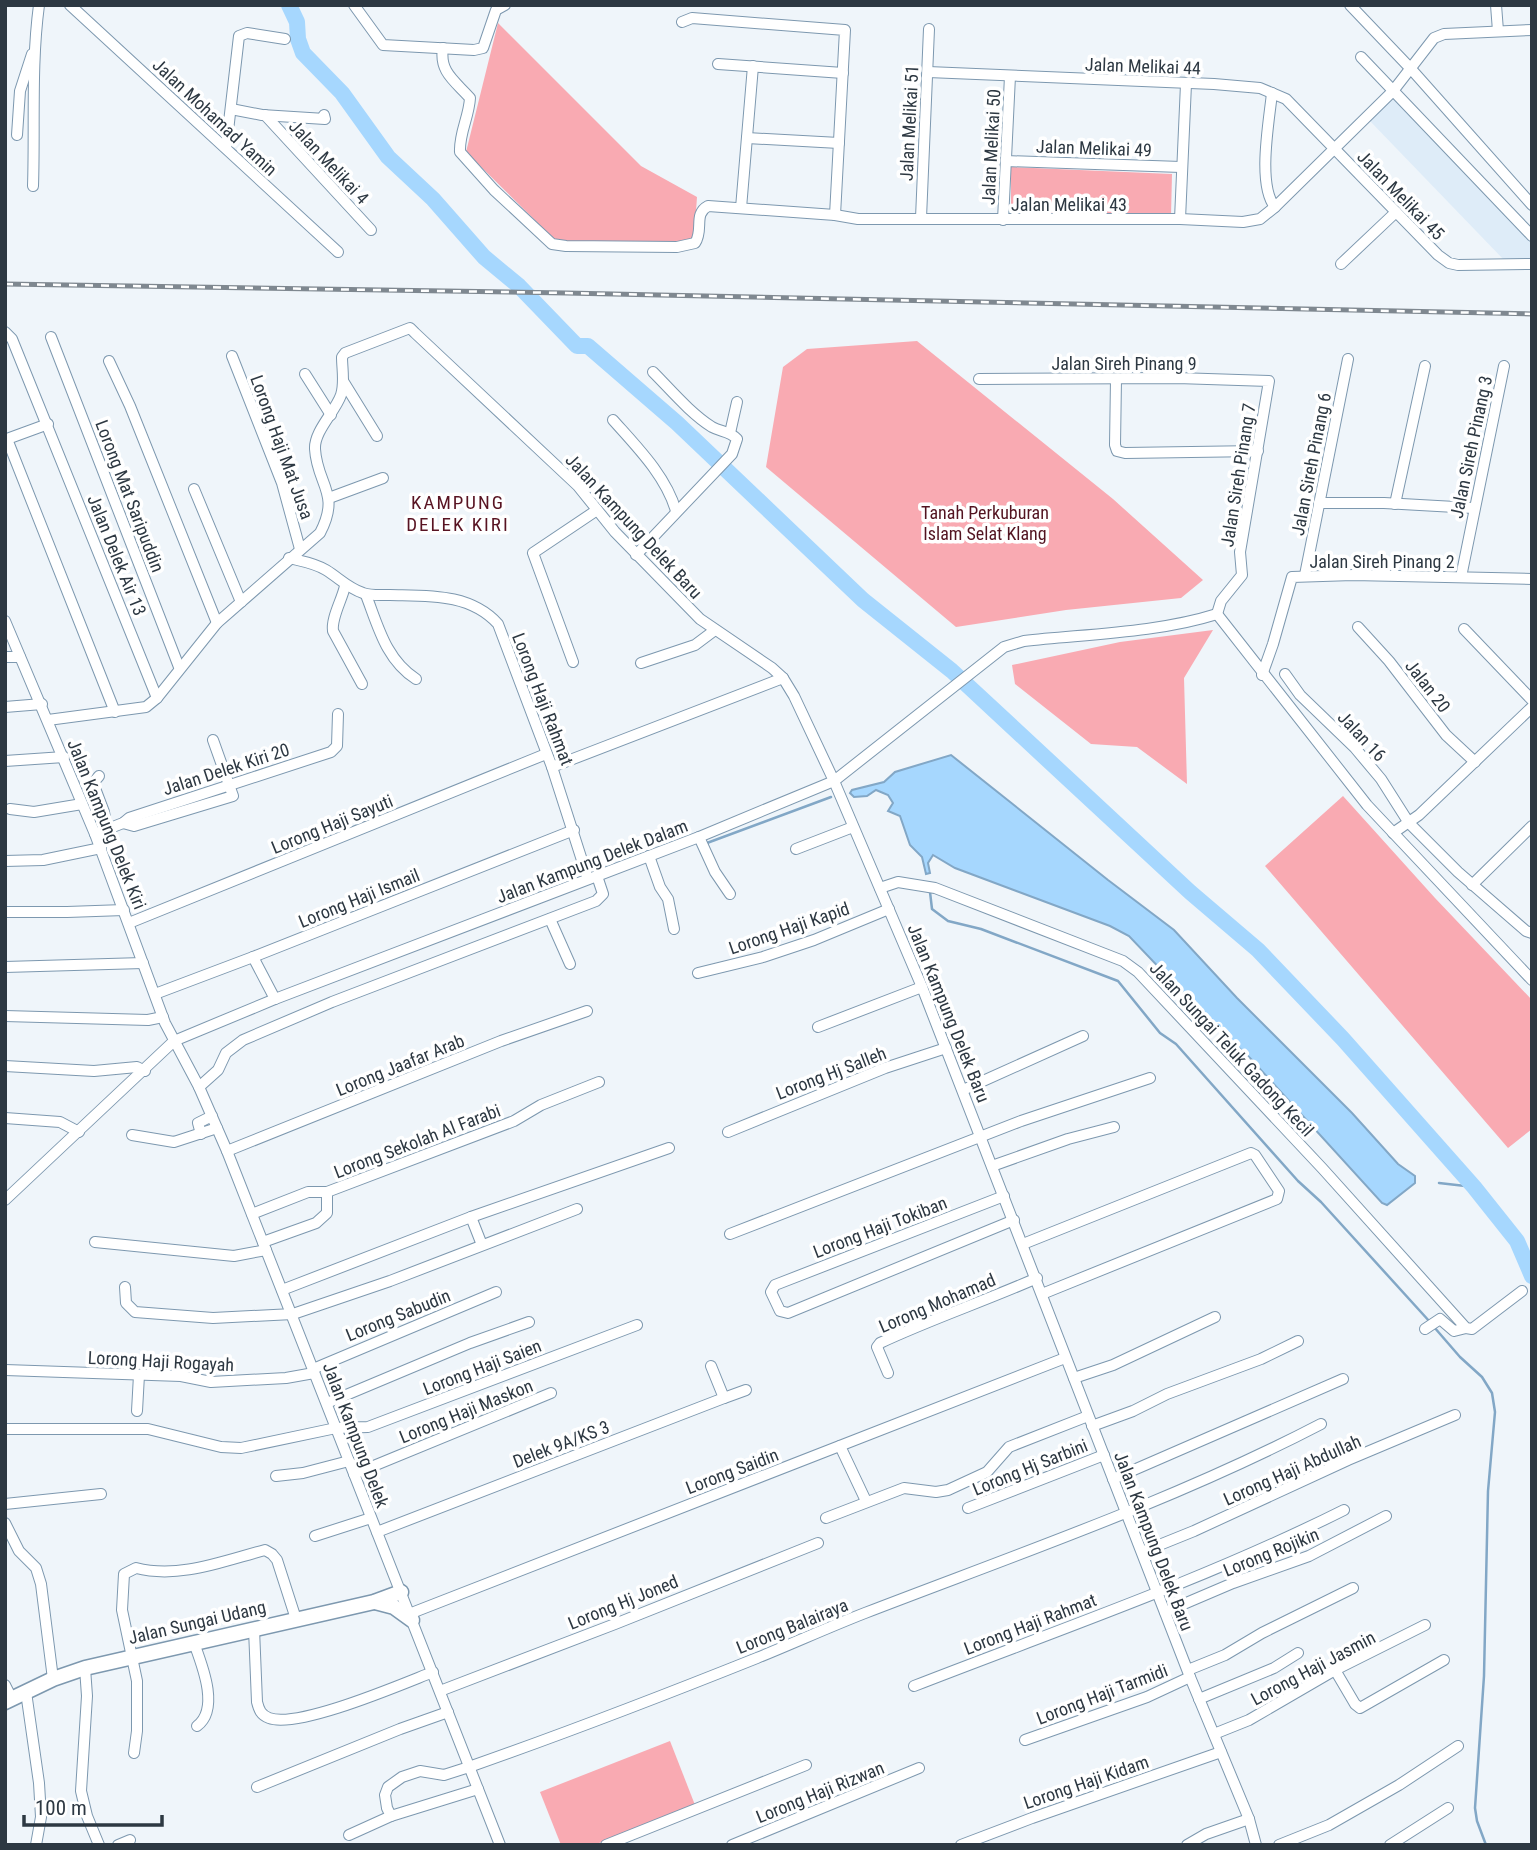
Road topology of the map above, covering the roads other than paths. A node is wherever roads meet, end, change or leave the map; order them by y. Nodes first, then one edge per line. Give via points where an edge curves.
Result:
1 (39, 5) edge
2 (70, 5) edge
3 (354, 5) edge
4 (505, 5) edge
5 (1350, 5) edge
6 (1496, 5) edge
7 (682, 22) dead end
8 (929, 29) dead end
9 (1532, 30) edge
10 (1498, 31) junction
11 (285, 39) dead end
12 (34, 47) junction
13 (443, 48) junction
14 (1361, 57) dead end
15 (718, 64) dead end
16 (753, 66) junction
17 (1412, 70) junction
18 (928, 72) junction
19 (843, 73) junction
20 (1010, 76) junction
21 (1186, 84) junction
22 (1393, 91) junction
23 (1272, 93) junction
24 (231, 109) junction
25 (265, 115) junction
26 (324, 115) dead end
27 (17, 135) dead end
28 (747, 138) junction
29 (839, 143) junction
30 (226, 148) junction
31 (1334, 149) junction
32 (1006, 161) junction
33 (1181, 167) junction
34 (33, 186) dead end
35 (1532, 205) edge
36 (1275, 207) junction
37 (741, 208) junction
38 (1395, 212) junction
39 (835, 215) junction
40 (920, 218) junction
41 (1180, 219) junction
42 (1003, 220) junction
43 (370, 230) dead end
44 (1532, 236) edge
45 (338, 252) dead end
46 (1341, 264) dead end
47 (1532, 264) edge
48 (5, 332) edge
49 (51, 337) dead end
50 (232, 356) dead end
51 (1348, 359) dead end
52 (109, 361) dead end
53 (1425, 366) dead end
54 (1504, 366) dead end
55 (653, 372) dead end
56 (305, 374) dead end
57 (979, 379) dead end
58 (1116, 379) junction
59 (343, 381) junction
60 (1269, 381) joint
61 (737, 402) dead end
62 (331, 415) junction
63 (613, 420) dead end
64 (48, 424) junction
65 (730, 433) junction
66 (377, 436) dead end
67 (1258, 451) junction
68 (383, 478) dead end
69 (194, 489) dead end
70 (329, 498) junction
71 (1319, 503) junction
72 (1395, 504) junction
73 (1474, 508) junction
74 (597, 510) junction
75 (676, 511) junction
76 (300, 549) junction
77 (636, 555) junction
78 (289, 558) junction
79 (1305, 575) junction
80 (1461, 577) junction
81 (1532, 579) edge
82 (345, 586) junction
83 (366, 594) junction
84 (241, 602) junction
85 (1217, 614) junction
86 (5, 621) edge
87 (217, 623) junction
88 (1358, 627) dead end
89 (1464, 629) dead end
90 (715, 630) junction
91 (5, 657) edge
92 (20, 657) junction
93 (573, 662) dead end
94 (640, 663) dead end
95 (179, 667) junction
96 (1285, 674) dead end
97 (1262, 675) junction
98 (783, 678) junction
99 (416, 679) dead end
100 (362, 684) dead end
101 (157, 698) junction
102 (1532, 700) edge
103 (42, 704) junction
104 (5, 707) edge
105 (1532, 708) edge
106 (115, 712) junction
107 (338, 714) dead end
108 (48, 720) junction
109 (213, 740) dead end
110 (546, 754) junction
111 (64, 757) junction
112 (5, 761) edge
113 (1475, 762) junction
114 (552, 767) junction
115 (99, 776) dead end
116 (834, 780) junction
117 (229, 785) junction
118 (82, 804) junction
119 (10, 809) dead end
120 (123, 823) junction
121 (1409, 823) junction
122 (1532, 826) edge
123 (853, 827) junction
124 (107, 828) junction
125 (574, 830) junction
126 (1393, 833) junction
127 (95, 834) junction
128 (703, 847) junction
129 (100, 848) junction
130 (796, 849) dead end
131 (649, 856) junction
132 (5, 860) edge
133 (596, 881) junction
134 (1472, 885) junction
135 (880, 888) junction
136 (730, 894) dead end
137 (890, 909) junction
138 (124, 910) junction
139 (5, 912) edge
140 (550, 919) junction
141 (129, 923) junction
142 (674, 929) dead end
143 (1532, 933) edge
144 (253, 957) junction
145 (143, 963) junction
146 (570, 964) dead end
147 (5, 967) edge
148 (698, 973) dead end
149 (1532, 980) edge
150 (922, 987) junction
151 (155, 994) junction
152 (275, 999) junction
153 (586, 1011) dead end
154 (5, 1016) edge
155 (163, 1017) junction
156 (818, 1027) dead end
157 (1083, 1036) dead end
158 (174, 1041) junction
159 (946, 1048) junction
160 (5, 1066) edge
161 (145, 1070) junction
162 (1150, 1078) dead end
163 (598, 1082) dead end
164 (199, 1087) junction
165 (963, 1090) junction
166 (212, 1116) junction
167 (5, 1118) edge
168 (1114, 1127) dead end
169 (218, 1128) junction
170 (79, 1132) junction
171 (727, 1132) dead end
172 (201, 1133) junction
173 (132, 1135) dead end
174 (981, 1138) junction
175 (669, 1148) dead end
176 (227, 1150) junction
177 (992, 1166) junction
178 (327, 1192) junction
179 (1004, 1196) junction
180 (5, 1200) edge
181 (577, 1209) dead end
182 (252, 1214) junction
183 (471, 1217) junction
184 (1014, 1220) junction
185 (730, 1234) dead end
186 (95, 1242) dead end
187 (1023, 1244) junction
188 (482, 1245) junction
189 (265, 1246) junction
190 (1037, 1278) junction
191 (125, 1287) dead end
192 (282, 1290) junction
193 (1522, 1291) dead end
194 (496, 1292) dead end
195 (1042, 1294) junction
196 (293, 1314) junction
197 (1215, 1317) dead end
198 (529, 1322) dead end
199 (637, 1325) dead end
200 (1463, 1325) junction
201 (1424, 1329) dead end
202 (1298, 1342) dead end
203 (1065, 1358) junction
204 (711, 1366) dead end
205 (5, 1370) edge
206 (313, 1371) junction
207 (888, 1373) dead end
208 (139, 1375) junction
209 (1074, 1378) junction
210 (1343, 1379) dead end
211 (746, 1390) dead end
212 (551, 1393) dead end
213 (724, 1398) junction
214 (327, 1403) junction
215 (137, 1411) dead end
216 (1455, 1415) dead end
217 (1090, 1421) junction
218 (1321, 1424) dead end
219 (336, 1428) junction
220 (5, 1429) edge
221 (840, 1446) junction
222 (1104, 1455) junction
223 (349, 1461) junction
224 (354, 1474) junction
225 (276, 1476) dead end
226 (1113, 1479) junction
227 (101, 1494) dead end
228 (866, 1501) junction
229 (5, 1504) edge
230 (968, 1508) dead end
231 (1344, 1510) dead end
232 (1126, 1512) junction
233 (1386, 1517) dead end
234 (371, 1518) junction
235 (826, 1518) dead end
236 (5, 1523) edge
237 (377, 1532) junction
238 (315, 1536) dead end
239 (818, 1543) dead end
240 (1142, 1552) junction
241 (1353, 1588) dead end
242 (401, 1592) junction
243 (1157, 1592) junction
244 (374, 1602) junction
245 (1165, 1612) junction
246 (411, 1617) junction
247 (296, 1619) junction
248 (1425, 1625) dead end
249 (254, 1629) junction
250 (194, 1643) junction
251 (1298, 1653) dead end
252 (132, 1656) junction
253 (1444, 1660) dead end
254 (85, 1668) junction
255 (1335, 1670) junction
256 (433, 1672) junction
257 (1189, 1674) junction
258 (53, 1678) junction
259 (914, 1686) dead end
260 (440, 1691) junction
261 (12, 1695) edge
262 (1199, 1699) junction
263 (449, 1712) junction
264 (197, 1726) dead end
265 (1214, 1734) junction
266 (1025, 1740) dead end
267 (1458, 1746) dead end
268 (1221, 1752) junction
269 (134, 1753) dead end
270 (806, 1765) dead end
271 (469, 1767) junction
272 (919, 1768) dead end
273 (257, 1787) dead end
274 (478, 1789) junction
275 (1448, 1808) dead end
276 (391, 1816) junction
277 (1249, 1819) junction
278 (349, 1835) dead end
279 (130, 1840) dead end
280 (36, 1845) edge
281 (99, 1845) edge
282 (118, 1845) edge
283 (500, 1845) edge
284 (606, 1845) edge
285 (732, 1845) edge
286 (961, 1845) edge
287 (1187, 1845) edge
288 (1256, 1845) edge
289 (1279, 1845) edge
290 (1390, 1845) edge

1 - 12 street
2 - 30 street, Jalan Mohamad Yamin
3 - 13 street via 383,45
4 - 13 street via 496,10 483,48
5 - 17 street
6 - 10 street
7 - 19 street via 692,18 840,28 845,30
8 - 18 street, Jalan Melikai 51
9 - 10 street, Jalan Melikai 43
10 - 17 street, Jalan Melikai 43 via 1434,38
11 - 24 street via 247,33 239,36
12 - 27 street via 20,91
12 - 34 street
13 - 37 street, Jalan Melikai 43 via 440,61 470,98 460,152 552,244 677,247 699,238 702,209
14 - 22 street
15 - 16 street
16 - 19 street
16 - 28 street
17 - 22 street, Jalan Melikai 43
17 - 35 street
18 - 20 street, Jalan Melikai 44
18 - 40 street, Jalan Melikai 51
19 - 29 street
20 - 21 street, Jalan Melikai 44
20 - 32 street, Jalan Melikai 50
21 - 23 street, Jalan Melikai 44 via 1260,88
21 - 33 street
22 - 31 street, Jalan Melikai 43
22 - 44 street
23 - 31 street, Jalan Melikai 44 via 1286,99
23 - 36 street via 1264,183
24 - 25 street
24 - 30 street
25 - 26 street via 325,119
25 - 43 street, Jalan Melikai 4
28 - 29 street
28 - 37 street
29 - 39 street
30 - 45 street, Jalan Mohamad Yamin
31 - 36 street, Jalan Melikai 43
31 - 38 street, Jalan Melikai 45
32 - 33 street, Jalan Melikai 49
32 - 42 street, Jalan Melikai 50
33 - 41 street
36 - 41 street, Jalan Melikai 43 via 1260,219 1243,222
37 - 39 street, Jalan Melikai 43
38 - 46 street
38 - 47 street, Jalan Melikai 45 via 1449,263
39 - 40 street, Jalan Melikai 43
40 - 42 street, Jalan Melikai 43
41 - 42 street, Jalan Melikai 43
48 - 64 street, Jalan Delek Air 13
49 - 95 street, Lorong Mat Saripuddin
50 - 76 street, Lorong Haji Mat Jusa via 282,483
51 - 71 street, Jalan Sireh Pinang 6
52 - 87 street
53 - 72 street
54 - 73 street, Jalan Sireh Pinang 3
55 - 65 street via 713,428
56 - 62 street
57 - 58 street, Jalan Sireh Pinang 9
58 - 60 street, Jalan Sireh Pinang 9
58 - 67 street via 1117,451
59 - 62 street
59 - 66 street
59 - 74 street, Jalan Kampung Delek Baru via 345,353 410,328 578,486
60 - 67 street, Jalan Sireh Pinang 7
61 - 65 street
62 - 70 street via 315,446
63 - 75 street via 663,482
64 - 101 street, Jalan Delek Air 13
64 - 106 street via 7,439
65 - 75 street via 737,439 732,454
67 - 85 street, Jalan Sireh Pinang 7 via 1240,552 1242,575 1221,601
68 - 70 street
69 - 84 street
70 - 76 street via 320,533
71 - 72 street
71 - 79 street, Jalan Sireh Pinang 6
72 - 73 street
73 - 80 street, Jalan Sireh Pinang 3
74 - 77 street, Jalan Kampung Delek Baru
74 - 93 street via 533,553
75 - 77 street
76 - 78 street
77 - 90 street, Jalan Kampung Delek Baru
78 - 82 street, Lorong Haji Rahmat via 325,570
78 - 84 street
79 - 80 street, Jalan Sireh Pinang 2
79 - 97 street, Jalan Sireh Pinang 2 via 1290,580
80 - 81 street, Jalan Sireh Pinang 2
82 - 83 street, Lorong Haji Rahmat
82 - 100 street via 333,631
83 - 99 street via 390,654
83 - 110 street, Lorong Haji Rahmat via 442,597 483,610 492,618
84 - 87 street
85 - 97 street
85 - 116 street, Jalan Kampung Delek Dalam via 1200,620 1024,641 1004,648
86 - 92 street, Jalan Kampung Delek Kiri
87 - 95 street
88 - 113 street, Jalan 20 via 1446,735
89 - 102 street
90 - 94 street via 695,645
90 - 98 street, Jalan Kampung Delek Baru
91 - 92 street
92 - 103 street, Jalan Kampung Delek Kiri
95 - 101 street
96 - 121 street, Jalan 16 via 1381,779
97 - 126 street
98 - 114 street
98 - 116 street, Jalan Kampung Delek Baru
101 - 106 street via 146,707
103 - 104 street
103 - 108 street, Jalan Kampung Delek Kiri
105 - 113 street
106 - 108 street
107 - 117 street, Jalan Delek Kiri 20 via 337,746 331,752
108 - 111 street, Jalan Kampung Delek Kiri
109 - 117 street
110 - 114 street, Lorong Haji Rahmat
110 - 141 street, Lorong Haji Sayuti
111 - 112 street
111 - 118 street, Jalan Kampung Delek Kiri
113 - 121 street
114 - 125 street, Lorong Haji Rahmat
115 - 124 street via 93,783
116 - 123 street, Jalan Kampung Delek Baru
116 - 128 street, Jalan Kampung Delek Dalam
117 - 120 street, Jalan Delek Kiri 20
117 - 120 street, Jalan Delek Kiri 20 via 233,796 134,826
118 - 119 street via 34,813
118 - 127 street, Jalan Kampung Delek Kiri
120 - 124 street, Jalan Delek Kiri 20
121 - 126 street
121 - 134 street, Jalan 16
122 - 134 street
123 - 130 street
123 - 135 street, Jalan Kampung Delek Baru
124 - 127 street, Jalan Delek Kiri 20
125 - 133 street, Lorong Haji Rahmat
125 - 144 street, Lorong Haji Ismail
126 - 149 street
127 - 129 street, Jalan Kampung Delek Kiri
128 - 131 street, Jalan Kampung Delek Dalam
128 - 136 street
129 - 132 street via 43,860
129 - 138 street, Jalan Kampung Delek Kiri
131 - 133 street, Jalan Kampung Delek Dalam
131 - 142 street via 668,899
133 - 140 street via 601,898
133 - 152 street, Jalan Kampung Delek Dalam
134 - 143 street, Jalan 16
135 - 137 street, Jalan Kampung Delek Baru
135 - 200 street, Jalan Sungai Teluk Gadong Kecil via 898,882 935,888 1124,961
137 - 148 street, Lorong Haji Kapid via 763,957
137 - 150 street, Jalan Kampung Delek Baru
138 - 139 street
138 - 141 street, Jalan Kampung Delek Kiri
140 - 146 street
140 - 164 street via 243,1040 226,1053 218,1070
141 - 145 street, Jalan Kampung Delek Kiri
144 - 151 street, Lorong Haji Ismail
144 - 152 street
145 - 147 street
145 - 151 street, Jalan Kampung Delek Kiri
150 - 156 street
150 - 159 street, Jalan Kampung Delek Baru
151 - 155 street, Jalan Kampung Delek Kiri
152 - 158 street, Jalan Kampung Delek Dalam
153 - 176 street, Lorong Jaafar Arab
154 - 155 street
155 - 158 street, Jalan Kampung Delek Kiri
157 - 165 street
158 - 161 street, Jalan Kampung Delek Dalam
158 - 164 street, Jalan Kampung Delek
159 - 165 street, Jalan Kampung Delek Baru
159 - 171 street, Lorong Hj Salleh
160 - 161 street
161 - 170 street, Jalan Kampung Delek Dalam
162 - 174 street
163 - 178 street, Lorong Sekolah Al Farabi via 514,1121
164 - 166 street, Jalan Kampung Delek
165 - 174 street, Jalan Kampung Delek Baru
166 - 169 street, Jalan Kampung Delek
166 - 172 street via 198,1123
167 - 170 street via 60,1122
168 - 177 street
169 - 172 street
169 - 176 street, Jalan Kampung Delek
170 - 180 street, Jalan Kampung Delek Dalam
172 - 173 street via 174,1142
174 - 177 street, Jalan Kampung Delek Baru
174 - 185 street
175 - 183 street
176 - 182 street, Jalan Kampung Delek
177 - 179 street, Jalan Kampung Delek Baru
178 - 182 street, Lorong Sekolah Al Farabi via 309,1192
178 - 189 street via 327,1213 316,1223
179 - 184 street, Jalan Kampung Delek Baru
179 - 184 street, Lorong Haji Tokiban via 775,1284 771,1292 780,1311 788,1313
181 - 188 street
182 - 189 street, Jalan Kampung Delek
183 - 188 street
183 - 192 street
184 - 187 street, Jalan Kampung Delek Baru
186 - 189 street via 234,1256
187 - 190 street, Jalan Kampung Delek Baru
187 - 195 street via 1251,1153 1279,1191 1278,1199
188 - 196 street
189 - 192 street, Jalan Kampung Delek
190 - 195 street, Jalan Kampung Delek Baru
190 - 207 street, Lorong Mohamad via 880,1342 877,1347
191 - 196 street via 126,1303 135,1312 213,1318
192 - 196 street, Jalan Kampung Delek
193 - 200 street via 1472,1329
194 - 206 street, Lorong Sabudin
195 - 203 street, Jalan Kampung Delek Baru
196 - 206 street, Jalan Kampung Delek
197 - 209 street via 1113,1365
198 - 214 street
199 - 219 street, Lorong Haji Saien via 393,1419 361,1429
200 - 201 street via 1458,1331 1440,1319
202 - 217 street via 1133,1411
203 - 209 street, Jalan Kampung Delek Baru
203 - 221 street, Lorong Saidin
204 - 213 street
205 - 208 street, Lorong Haji Rogayah
206 - 208 street, Lorong Haji Rogayah via 286,1378 211,1382
206 - 214 street, Jalan Kampung Delek
208 - 215 street
209 - 217 street, Jalan Kampung Delek Baru
210 - 226 street
211 - 213 street, Delek 9A/KS 3
212 - 224 street, Lorong Haji Maskon
213 - 237 street, Delek 9A/KS 3
214 - 219 street, Jalan Kampung Delek
216 - 240 street, Lorong Haji Abdullah
217 - 222 street, Jalan Kampung Delek Baru
217 - 228 street via 1009,1447 987,1472 948,1490 904,1488
218 - 232 street, Lorong Balairaya
219 - 220 street, Lorong Haji Saien via 241,1448 148,1429
219 - 223 street, Jalan Kampung Delek
221 - 228 street
221 - 246 street, Lorong Saidin
222 - 226 street, Jalan Kampung Delek Baru
222 - 230 street, Lorong Hj Sarbini
223 - 224 street, Jalan Kampung Delek
223 - 225 street
224 - 234 street, Jalan Kampung Delek
226 - 232 street, Jalan Kampung Delek Baru
227 - 229 street
228 - 235 street
231 - 243 street, Lorong Haji Rahmat
232 - 240 street, Jalan Kampung Delek Baru
232 - 271 street, Lorong Balairaya
233 - 245 street, Lorong Rojikin via 1310,1556
234 - 237 street, Jalan Kampung Delek
234 - 238 street
236 - 258 street via 19,1551 36,1568 41,1584
237 - 242 street, Jalan Kampung Delek
239 - 260 street, Lorong Hj Joned
240 - 243 street, Jalan Kampung Delek Baru
241 - 257 street, Lorong Haji Tarmidi
242 - 244 street, Jalan Sungai Udang
242 - 246 street, Jalan Kampung Delek
243 - 245 street, Jalan Kampung Delek Baru
243 - 259 street, Lorong Haji Rahmat
244 - 246 street
244 - 247 street, Jalan Sungai Udang
245 - 257 street, Jalan Kampung Delek Baru
246 - 256 street, Jalan Kampung Delek
247 - 249 street, Jalan Sungai Udang
247 - 252 street via 276,1560 265,1550 187,1570 136,1568 124,1574 122,1610
248 - 255 street, Lorong Haji Jasmin
249 - 250 street, Jalan Sungai Udang
249 - 256 street via 257,1702 267,1718 321,1713
250 - 252 street, Jalan Sungai Udang
250 - 264 street via 208,1708
251 - 262 street
252 - 254 street, Jalan Sungai Udang
252 - 269 street via 137,1681
253 - 255 street via 1360,1707
254 - 258 street, Jalan Sungai Udang
254 - 281 street via 80,1791
255 - 265 street, Lorong Haji Jasmin via 1249,1720
256 - 260 street, Jalan Kampung Delek
257 - 262 street, Jalan Kampung Delek Baru
257 - 266 street, Lorong Haji Tarmidi via 1147,1697
258 - 261 street, Jalan Sungai Udang
260 - 263 street, Jalan Kampung Delek
261 - 280 street via 39,1783 41,1817
262 - 265 street, Jalan Kampung Delek Baru
263 - 271 street, Jalan Kampung Delek
263 - 273 street
265 - 268 street, Jalan Kampung Delek Baru
267 - 289 street via 1329,1825
268 - 277 street, Jalan Kampung Delek Baru
268 - 286 street, Lorong Haji Kidam
270 - 284 street
271 - 274 street, Jalan Kampung Delek
271 - 276 street, Lorong Balairaya via 444,1775 420,1771 401,1777 385,1795
272 - 285 street, Lorong Haji Rizwan
274 - 276 street
274 - 283 street, Jalan Kampung Delek
275 - 290 street
276 - 278 street
277 - 287 street
277 - 288 street, Jalan Kampung Delek Baru
279 - 282 street

